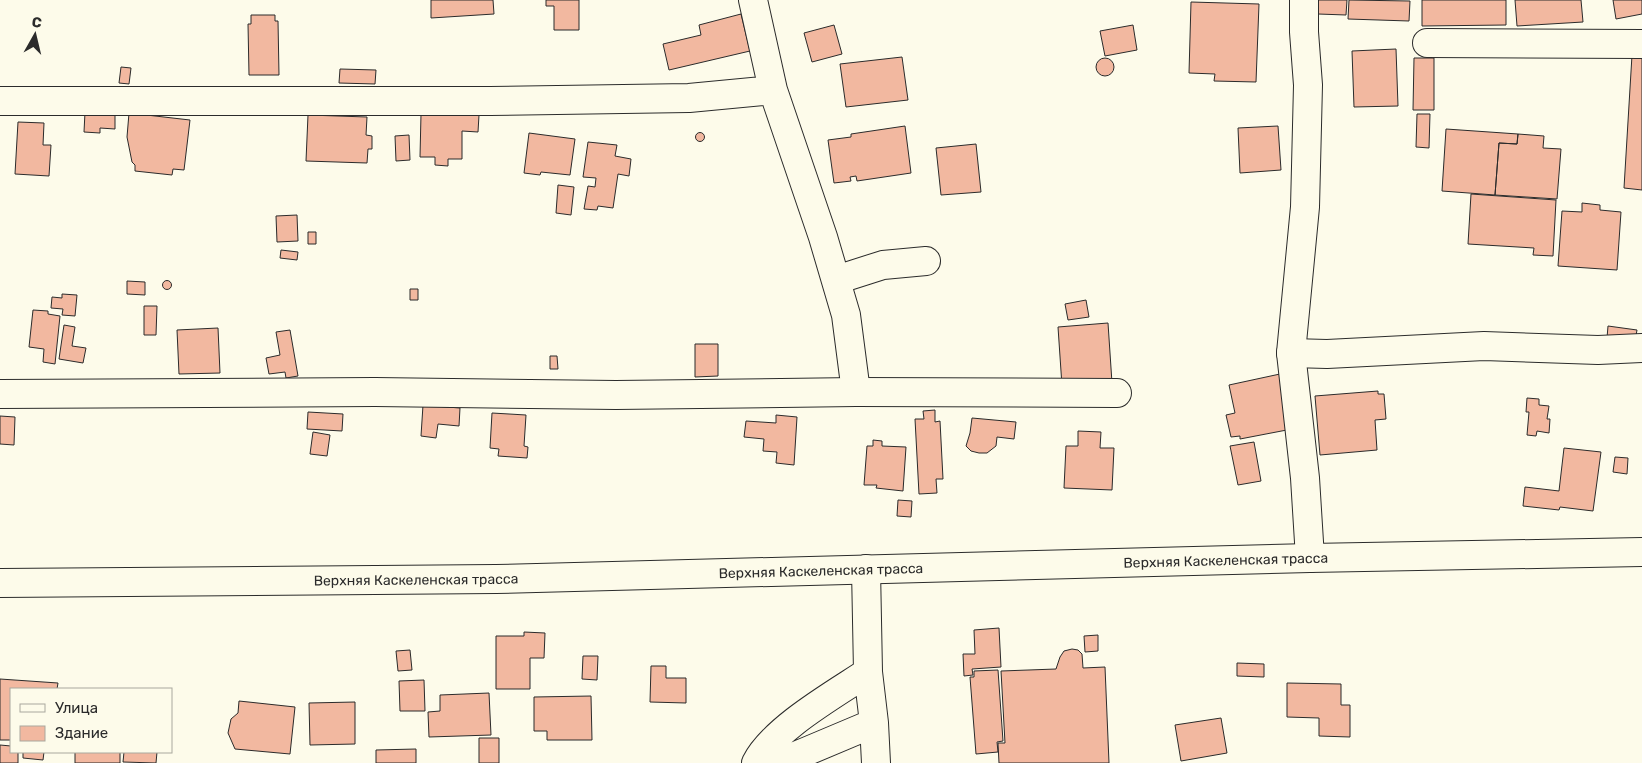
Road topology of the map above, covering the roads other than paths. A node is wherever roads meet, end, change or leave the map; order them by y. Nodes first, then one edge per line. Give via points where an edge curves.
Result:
1 (753, 0) edge
2 (1304, 0) edge
3 (1427, 44) dead end
4 (1642, 44) edge
5 (773, 90) junction
6 (0, 101) edge
7 (926, 261) dead end
8 (836, 280) junction
9 (1642, 348) edge
10 (1291, 353) junction
11 (856, 392) junction
12 (1117, 393) dead end
13 (0, 394) edge
14 (1642, 552) edge
15 (1310, 558) junction
16 (866, 569) junction
17 (0, 583) edge
18 (868, 672) junction
19 (824, 701) junction
20 (874, 723) junction
21 (756, 763) edge
22 (779, 763) edge
23 (861, 763) edge
24 (876, 763) edge

1 - 5 street
2 - 10 street via 1308,86 1305,206
3 - 4 street
5 - 6 street via 689,98 490,101
5 - 8 street
7 - 8 street via 883,265
8 - 11 street via 846,315
9 - 10 street via 1598,350 1484,346
10 - 15 street
11 - 12 street
11 - 13 street
14 - 15 street, Верхняя Каскеленская трасса
15 - 16 street, Верхняя Каскеленская трасса
16 - 17 street, Верхняя Каскеленская трасса via 496,579
16 - 18 street
18 - 19 street
18 - 20 street
19 - 20 street
19 - 21 street via 768,745
20 - 22 street
20 - 23 street
20 - 24 street

